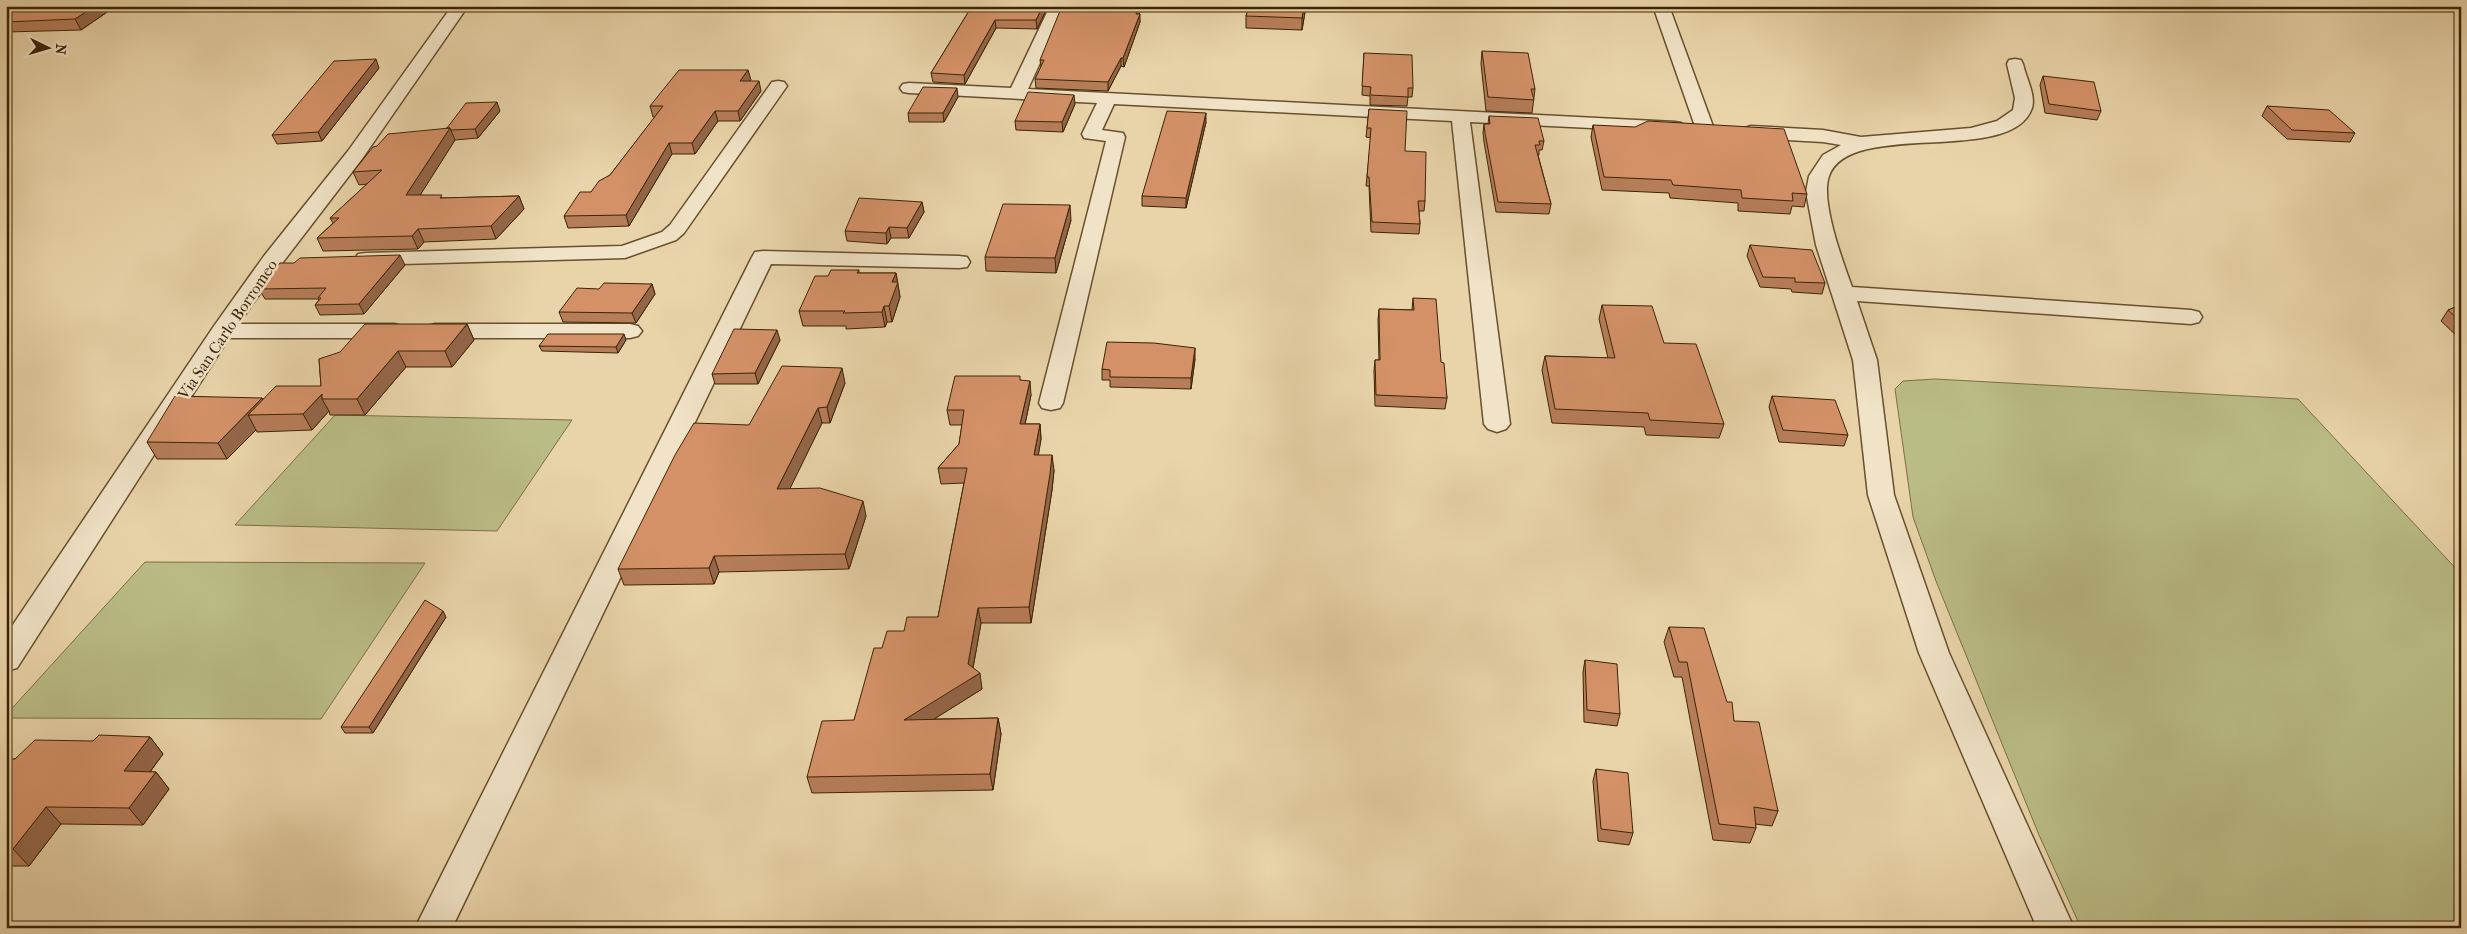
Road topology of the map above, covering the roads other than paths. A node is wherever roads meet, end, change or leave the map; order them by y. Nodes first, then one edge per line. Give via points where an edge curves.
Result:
1 (460, 6) edge
2 (1058, 6) edge
3 (1661, 6) edge
4 (2014, 64) dead end
5 (778, 86) dead end
6 (909, 88) dead end
7 (1016, 93) junction
8 (1108, 98) junction
9 (1460, 115) junction
10 (1705, 129) junction
11 (1861, 143) junction
12 (351, 259) edge
13 (302, 260) edge
14 (272, 261) junction
15 (958, 262) dead end
16 (1843, 293) junction
17 (2191, 317) dead end
18 (222, 331) junction
19 (630, 331) dead end
20 (1051, 403) dead end
21 (1497, 424) dead end
22 (6, 660) edge
23 (432, 928) edge
24 (2056, 928) edge

1 - 14 street, Via San Carlo Borromeo via 356,155
2 - 7 street
3 - 10 street
4 - 11 street via 2024,103 2021,113 2003,126 1971,134
5 - 12 street via 677,230 669,236 625,252
6 - 7 street
7 - 8 street
8 - 9 street
8 - 20 street via 1091,134 1116,137
9 - 10 street
9 - 21 street
10 - 11 street via 1823,136
11 - 16 street via 1830,159 1819,176 1816,192 1827,245
13 - 14 street
14 - 18 street, Via San Carlo Borromeo
15 - 23 street via 763,257
16 - 17 street
16 - 24 street via 1864,360 1881,496 1930,644
18 - 19 street
18 - 22 street, Via San Carlo Borromeo

